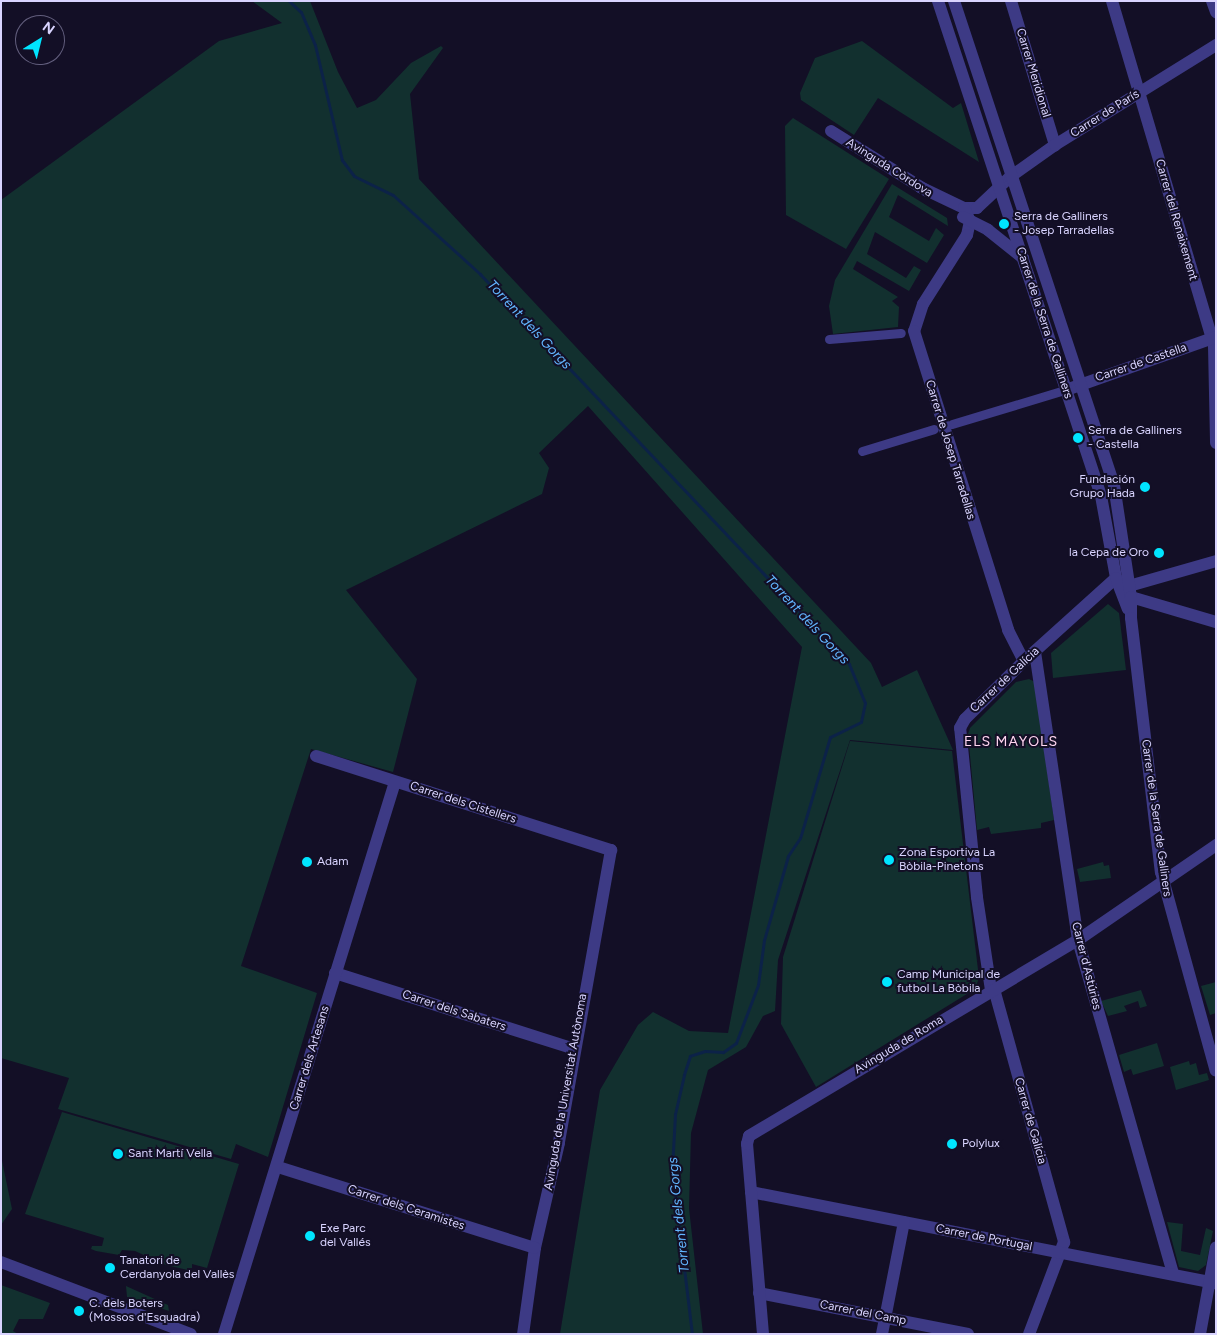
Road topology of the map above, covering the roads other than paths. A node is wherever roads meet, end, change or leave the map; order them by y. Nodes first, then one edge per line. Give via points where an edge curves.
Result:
1 (954, 1) edge
2 (1010, 1) edge
3 (1112, 1) edge
4 (1212, 1) edge
5 (942, 3) edge
6 (1216, 12) edge
7 (1216, 45) edge
8 (1139, 93) junction
9 (831, 131) dead end
10 (1055, 145) junction
11 (1010, 176) junction
12 (920, 187) junction
13 (998, 187) junction
14 (987, 202) junction
15 (964, 208) junction
16 (970, 221) junction
17 (988, 230) junction
18 (964, 240) junction
19 (1023, 258) junction
20 (901, 332) dead end
21 (1214, 337) edge
22 (829, 339) dead end
23 (1082, 383) junction
24 (1064, 390) junction
25 (952, 424) dead end
26 (934, 429) dead end
27 (1216, 443) edge
28 (862, 451) dead end
29 (1120, 528) junction
30 (1106, 531) junction
31 (1216, 561) edge
32 (1116, 578) junction
33 (1130, 592) junction
34 (1131, 618) junction
35 (1216, 622) edge
36 (1035, 652) junction
37 (1024, 661) junction
38 (316, 756) dead end
39 (395, 782) junction
40 (1216, 845) edge
41 (611, 850) joint
42 (1163, 883) junction
43 (1078, 940) junction
44 (335, 973) junction
45 (992, 989) junction
46 (574, 1049) junction
47 (1216, 1071) edge
48 (278, 1167) junction
49 (751, 1192) junction
50 (904, 1222) junction
51 (1216, 1247) edge
52 (535, 1248) junction
53 (1059, 1253) junction
54 (1, 1262) edge
55 (1173, 1273) junction
56 (1212, 1282) edge
57 (759, 1293) junction
58 (885, 1317) junction
59 (191, 1334) edge
60 (224, 1334) edge
61 (523, 1334) edge
62 (763, 1334) edge
63 (882, 1334) edge
64 (968, 1334) edge
65 (1029, 1334) edge
66 (1200, 1334) edge

1 - 11 street, Carrer de la Serra de Galliners
2 - 10 street, Carrer Meridional
3 - 8 street, Carrer del Renaixement
4 - 6 street
5 - 13 street, Carrer de la Serra de Galliners
7 - 8 street, Carrer de París
8 - 10 street, Carrer de París
8 - 21 street, Carrer del Renaixement
9 - 12 street, Avinguda Còrdova
10 - 11 street, Carrer de París
11 - 13 street, Carrer de París
11 - 23 street, Carrer de la Serra de Galliners via 1022,202
12 - 15 street
12 - 16 street, Avinguda Còrdova
13 - 14 street, Carrer de París
13 - 19 street, Carrer de la Serra de Galliners
14 - 15 street via 977,208
14 - 17 street via 982,217
15 - 16 street
16 - 17 street, Avinguda Còrdova
16 - 18 street
17 - 18 street via 976,231
17 - 19 street, Avinguda Còrdova
18 - 37 street, Carrer de Josep Tarradellas via 923,304 914,332 1008,630
19 - 24 street, Carrer de la Serra de Galliners
20 - 22 street
21 - 23 street, Carrer de Castella
21 - 27 street, Carrer del Renaixement
23 - 24 street, Carrer de Castella
23 - 29 street, Carrer de la Serra de Galliners via 1114,485
24 - 25 street, Carrer de Castella
24 - 30 street, Carrer de la Serra de Galliners via 1101,496
26 - 28 street
29 - 30 street via 1115,533
29 - 33 street, Carrer de la Serra de Galliners
30 - 32 street, Carrer de la Serra de Galliners
31 - 33 street
32 - 33 street via 1122,577
32 - 34 street, Carrer de la Serra de Galliners
32 - 36 street, Carrer de Galícia
33 - 34 street, Carrer de la Serra de Galliners
33 - 35 street
34 - 42 street, Carrer de la Serra de Galliners
36 - 37 street, Carrer de Galícia
36 - 43 street, Carrer d'Astúries
37 - 45 street, Carrer de Galícia via 965,719 960,728 976,888
38 - 39 street, Carrer dels Cistellers
39 - 41 street, Carrer dels Cistellers
39 - 44 street, Carrer dels Artesans
40 - 42 street, Avinguda de Roma
41 - 46 street, Avinguda de la Universitat Autònoma
42 - 43 street, Avinguda de Roma
42 - 47 street, Carrer de la Serra de Galliners
43 - 45 street, Avinguda de Roma
43 - 55 street, Carrer d'Astúries
44 - 46 street, Carrer dels Sabaters
44 - 48 street, Carrer dels Artesans
45 - 49 street, Avinguda de Roma via 749,1136
45 - 53 street, Carrer de Galícia via 1064,1242
46 - 52 street, Avinguda de la Universitat Autònoma via 559,1143
48 - 52 street, Carrer dels Ceramistes
48 - 60 street, Carrer dels Artesans
49 - 50 street, Carrer de Portugal
49 - 57 street, Avinguda de Roma
50 - 53 street, Carrer de Portugal
50 - 58 street
51 - 56 street
52 - 61 street, Avinguda de la Universitat Autònoma
53 - 55 street, Carrer de Portugal
53 - 65 street, Carrer de Galícia
54 - 59 street
55 - 56 street, Carrer de Portugal
56 - 66 street
57 - 58 street, Carrer del Camp
57 - 62 street, Avinguda de Roma
58 - 63 street
58 - 64 street, Carrer del Camp

